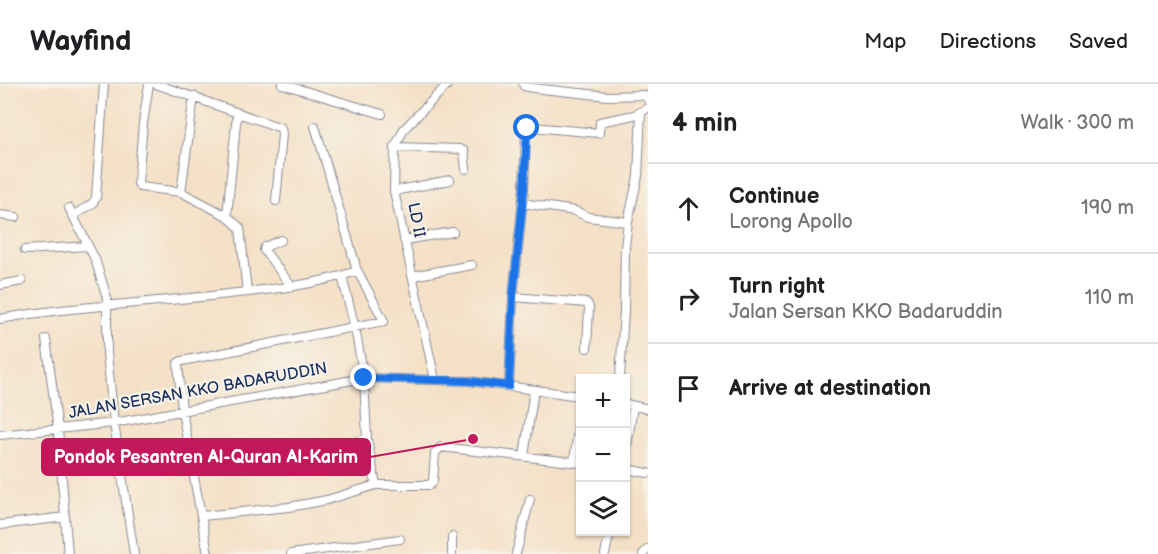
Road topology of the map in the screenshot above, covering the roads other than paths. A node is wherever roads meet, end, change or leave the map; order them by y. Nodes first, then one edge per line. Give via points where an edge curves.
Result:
1 (104, 84) edge
2 (149, 84) edge
3 (156, 84) edge
4 (282, 84) edge
5 (448, 84) edge
6 (524, 84) edge
7 (194, 96) junction
8 (648, 100) edge
9 (644, 110) edge
10 (237, 112) junction
11 (382, 114) dead end
12 (315, 126) dead end
13 (395, 147) junction
14 (466, 169) dead end
15 (450, 180) dead end
16 (394, 191) junction
17 (182, 192) junction
18 (276, 201) dead end
19 (522, 203) junction
20 (0, 215) edge
21 (227, 216) junction
22 (16, 217) dead end
23 (628, 222) junction
24 (453, 232) dead end
25 (281, 240) dead end
26 (404, 240) junction
27 (88, 246) junction
28 (25, 250) dead end
29 (472, 265) dead end
30 (356, 268) junction
31 (342, 276) junction
32 (412, 276) junction
33 (22, 281) dead end
34 (0, 285) edge
35 (292, 287) junction
36 (247, 292) junction
37 (513, 297) junction
38 (107, 307) junction
39 (0, 319) edge
40 (355, 328) junction
41 (46, 339) dead end
42 (587, 348) dead end
43 (620, 374) edge
44 (364, 378) junction
45 (435, 380) junction
46 (509, 386) junction
47 (534, 390) junction
48 (576, 395) edge
49 (630, 405) edge
50 (648, 409) edge
51 (182, 411) junction
52 (114, 423) junction
53 (58, 430) junction
54 (0, 435) edge
55 (367, 439) junction
56 (524, 456) junction
57 (576, 462) edge
58 (192, 468) junction
59 (630, 470) edge
60 (648, 473) edge
61 (376, 485) junction
62 (530, 499) dead end
63 (202, 516) junction
64 (64, 518) junction
65 (0, 525) edge
66 (609, 536) edge
67 (452, 537) dead end
68 (400, 539) dead end
69 (648, 549) edge
70 (68, 554) edge
71 (134, 554) edge
72 (208, 554) edge
73 (291, 554) edge
74 (452, 554) edge
75 (516, 554) edge
76 (605, 554) edge
77 (643, 554) edge

1 - 27 street via 96,198 92,204 71,212
2 - 17 street via 138,183 140,187
3 - 7 street
4 - 11 street
5 - 13 street via 404,129
6 - 8 street via 591,95 644,95
7 - 10 street
7 - 17 street
9 - 19 street via 600,122 599,133 527,128
9 - 23 street via 639,170
10 - 18 street via 282,129
10 - 21 street
12 - 30 street
13 - 14 street via 459,149 464,151
13 - 16 street, LD II
15 - 16 street
16 - 26 street, LD II
17 - 21 street
19 - 23 street
19 - 37 street
20 - 22 street
21 - 36 street via 242,232
23 - 43 street
24 - 26 street
25 - 35 street via 264,250
26 - 32 street, LD II
27 - 28 street
27 - 38 street via 98,267
29 - 32 street
30 - 31 street
30 - 40 street via 384,321
31 - 35 street
31 - 40 street
32 - 45 street, LD II
33 - 34 street
35 - 36 street
36 - 38 street
37 - 42 street via 588,303
37 - 46 street
38 - 39 street
38 - 52 street
40 - 44 street
40 - 51 street via 180,362 177,365
41 - 53 street
44 - 45 street, JALAN SERSAN KKO BADARUDDIN
44 - 51 street, JALAN SERSAN KKO BADARUDDIN
44 - 55 street
45 - 46 street, JALAN SERSAN KKO BADARUDDIN
46 - 47 street, JALAN SERSAN KKO BADARUDDIN
47 - 48 street, JALAN SERSAN KKO BADARUDDIN
47 - 56 street
49 - 50 street
51 - 52 street, JALAN SERSAN KKO BADARUDDIN
51 - 58 street
52 - 53 street, JALAN SERSAN KKO BADARUDDIN
52 - 71 street
53 - 54 street, JALAN SERSAN KKO BADARUDDIN
53 - 64 street
55 - 58 street via 280,461
55 - 61 street
56 - 57 street
56 - 61 street via 441,447 435,453 430,484
58 - 63 street
59 - 60 street
61 - 63 street via 308,503
62 - 75 street
63 - 72 street
64 - 65 street
64 - 70 street
66 - 76 street
67 - 74 street
68 - 73 street
69 - 77 street

